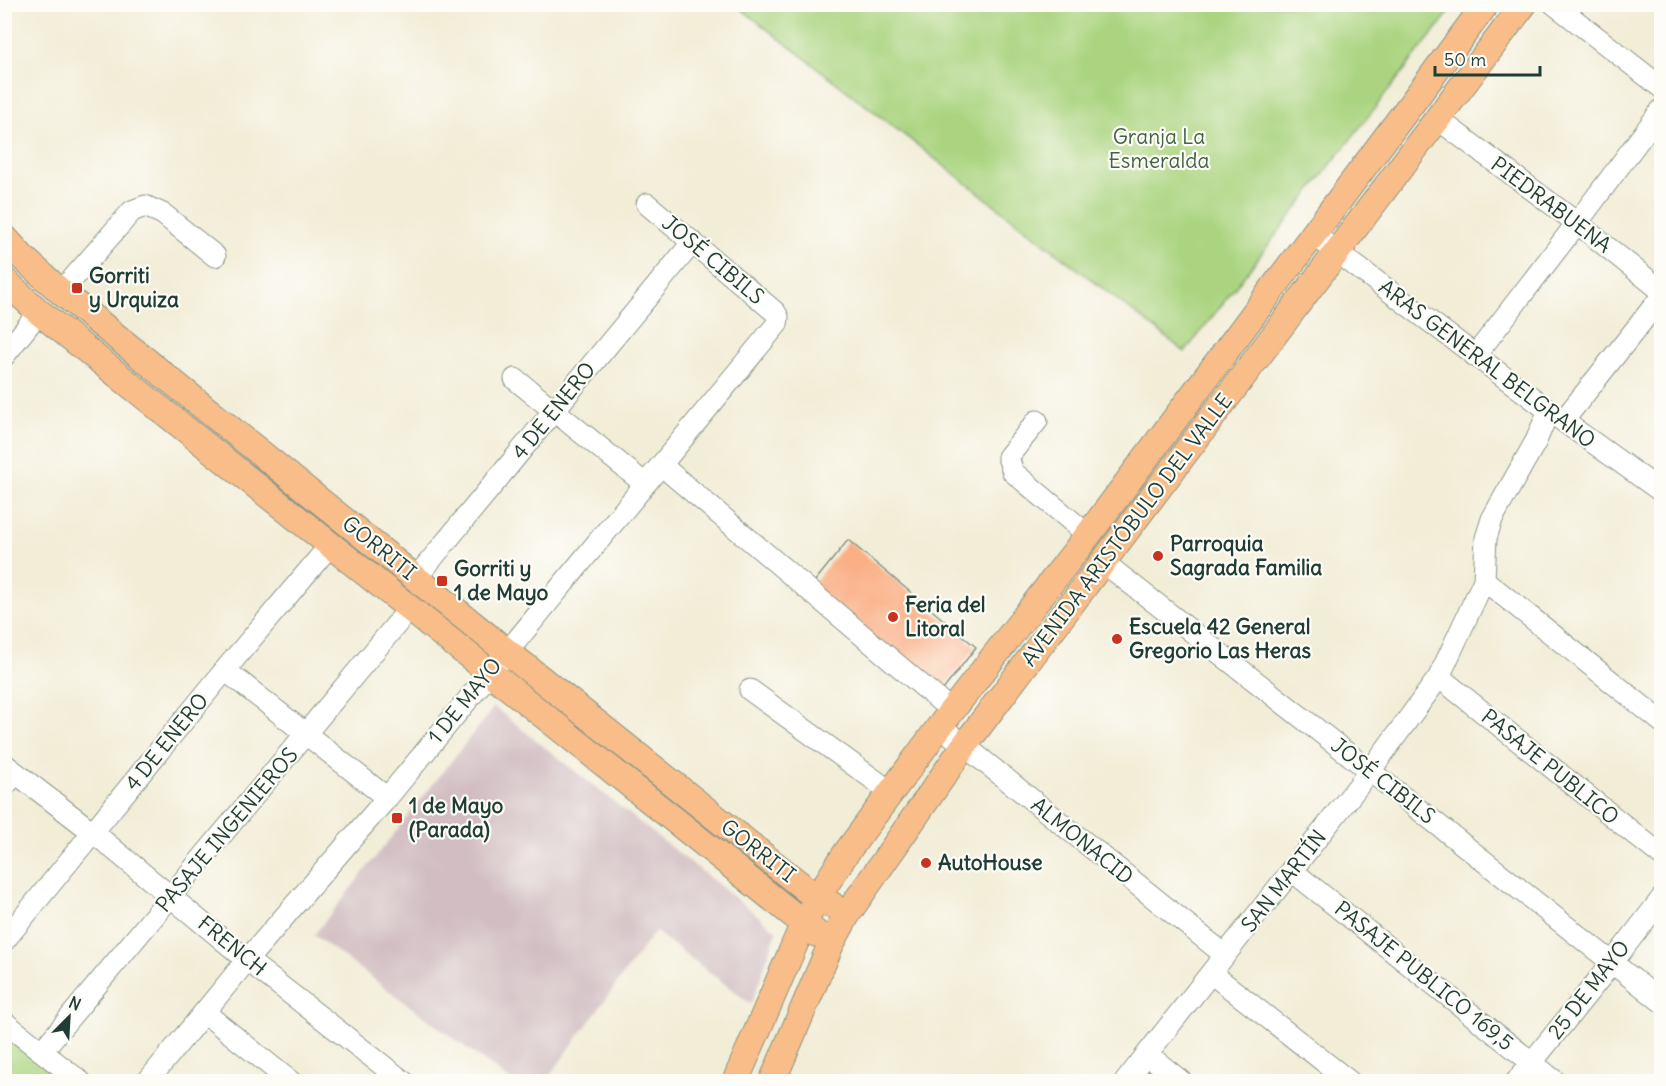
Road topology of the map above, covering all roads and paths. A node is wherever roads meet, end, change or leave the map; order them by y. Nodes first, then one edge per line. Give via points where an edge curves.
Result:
1 (1486, 4) edge
2 (1524, 4) edge
3 (1554, 4) edge
4 (1662, 88) edge
5 (1662, 109) edge
6 (1439, 120) junction
7 (647, 204) dead end
8 (1577, 223) junction
9 (1313, 234) junction
10 (4, 237) edge
11 (692, 243) junction
12 (1338, 253) junction
13 (215, 256) dead end
14 (4, 280) edge
15 (1662, 291) edge
16 (61, 292) junction
17 (1662, 296) edge
18 (39, 312) junction
19 (778, 317) joint
20 (4, 356) edge
21 (1475, 356) junction
22 (514, 379) dead end
23 (555, 410) junction
24 (1556, 416) junction
25 (1037, 421) dead end
26 (661, 465) junction
27 (645, 484) junction
28 (1662, 492) edge
29 (1088, 535) junction
30 (331, 544) junction
31 (1103, 562) junction
32 (417, 578) junction
33 (1484, 580) junction
34 (411, 608) junction
35 (506, 651) junction
36 (225, 670) junction
37 (488, 673) junction
38 (1439, 677) junction
39 (750, 690) dead end
40 (946, 718) junction
41 (1662, 722) edge
42 (306, 734) junction
43 (964, 746) junction
44 (1370, 771) junction
45 (8, 775) edge
46 (891, 792) junction
47 (387, 798) junction
48 (94, 833) junction
49 (1662, 856) edge
50 (1292, 870) junction
51 (172, 896) junction
52 (817, 898) junction
53 (1662, 898) edge
54 (848, 913) junction
55 (803, 925) junction
56 (4, 941) edge
57 (831, 944) junction
58 (1225, 955) junction
59 (247, 960) junction
60 (1612, 963) junction
61 (1211, 973) junction
62 (1662, 1002) edge
63 (205, 1013) junction
64 (4, 1022) edge
65 (42, 1051) junction
66 (1147, 1054) junction
67 (1532, 1062) junction
68 (81, 1082) edge
69 (147, 1082) edge
70 (291, 1082) edge
71 (404, 1082) edge
72 (735, 1082) edge
73 (772, 1082) edge
74 (1125, 1082) edge
75 (1182, 1082) edge
76 (1350, 1082) edge
77 (1516, 1082) edge
78 (1556, 1082) edge

1 - 9 main road, AVENIDA ARISTÓBULO DEL VALLE
2 - 6 main road, AVENIDA ARISTÓBULO DEL VALLE
3 - 4 street
5 - 8 street
6 - 8 street, PIEDRABUENA
6 - 12 main road, AVENIDA ARISTÓBULO DEL VALLE
7 - 11 street, JOSÉ CIBILS
8 - 15 street, PIEDRABUENA
8 - 21 street
9 - 12 street, ARAS GENERAL BELGRANO
9 - 29 main road, AVENIDA ARISTÓBULO DEL VALLE
10 - 16 main road, GORRITI
11 - 19 street, JOSÉ CIBILS
11 - 23 street, 4 DE ENERO
12 - 21 street, ARAS GENERAL BELGRANO
12 - 31 main road, AVENIDA ARISTÓBULO DEL VALLE
13 - 16 street via 163,214 145,206 132,211
14 - 18 main road, GORRITI
16 - 32 main road, GORRITI
17 - 24 street
18 - 20 street
18 - 30 main road, GORRITI
19 - 26 street, 1 DE MAYO via 777,324
21 - 24 street, ARAS GENERAL BELGRANO
22 - 23 street
23 - 27 street
23 - 32 street, 4 DE ENERO
24 - 28 street, ARAS GENERAL BELGRANO
24 - 33 street via 1536,441 1492,519 1486,538
25 - 29 street via 1008,457 1013,472
26 - 27 street, 1 DE MAYO
26 - 40 street, ALMONACID
27 - 35 street, 1 DE MAYO
29 - 40 main road, AVENIDA ARISTÓBULO DEL VALLE
30 - 34 main road, GORRITI
30 - 36 street, 4 DE ENERO
31 - 43 main road, AVENIDA ARISTÓBULO DEL VALLE
31 - 44 street, JOSÉ CIBILS
32 - 35 main road, GORRITI
33 - 38 street, SAN MARTÍN
33 - 41 street
34 - 37 main road, GORRITI
34 - 42 street, PASAJE INGENIEROS
35 - 37 street, 1 DE MAYO
35 - 52 main road, GORRITI
36 - 42 street
36 - 48 street, 4 DE ENERO
37 - 47 street, 1 DE MAYO
37 - 55 main road, GORRITI
38 - 44 street, SAN MARTÍN
38 - 49 street, PASAJE PUBLICO
39 - 46 street
40 - 43 street, ALMONACID
40 - 46 main road, AVENIDA ARISTÓBULO DEL VALLE
42 - 47 street
42 - 51 street, PASAJE INGENIEROS
43 - 54 main road, AVENIDA ARISTÓBULO DEL VALLE
43 - 58 street, ALMONACID
44 - 50 street, SAN MARTÍN
44 - 60 street, JOSÉ CIBILS
45 - 48 street, FRENCH
46 - 52 main road, AVENIDA ARISTÓBULO DEL VALLE
47 - 59 street, 1 DE MAYO
48 - 51 street, FRENCH
48 - 56 street, 4 DE ENERO
50 - 58 street, SAN MARTÍN
50 - 67 street, PASAJE PUBLICO 169,5
51 - 59 street, FRENCH
51 - 65 street, PASAJE INGENIEROS
52 - 54 main road, GORRITI
52 - 55 main road, AVENIDA ARISTÓBULO DEL VALLE
53 - 60 street, 25 DE MAYO
54 - 57 main road, AVENIDA ARISTÓBULO DEL VALLE
55 - 57 main road, GORRITI
55 - 72 main road, AVENIDA ARISTÓBULO DEL VALLE
57 - 73 main road, AVENIDA ARISTÓBULO DEL VALLE
58 - 61 street, SAN MARTÍN
59 - 63 street, 1 DE MAYO
59 - 71 street, FRENCH
60 - 62 street, JOSÉ CIBILS
60 - 67 street, 25 DE MAYO
61 - 66 street, SAN MARTÍN
61 - 76 street
63 - 69 street, 1 DE MAYO
63 - 70 street
64 - 65 street
65 - 68 street
66 - 74 street, SAN MARTÍN
66 - 75 street
67 - 77 street, 25 DE MAYO
67 - 78 street, PASAJE PUBLICO 169,5

